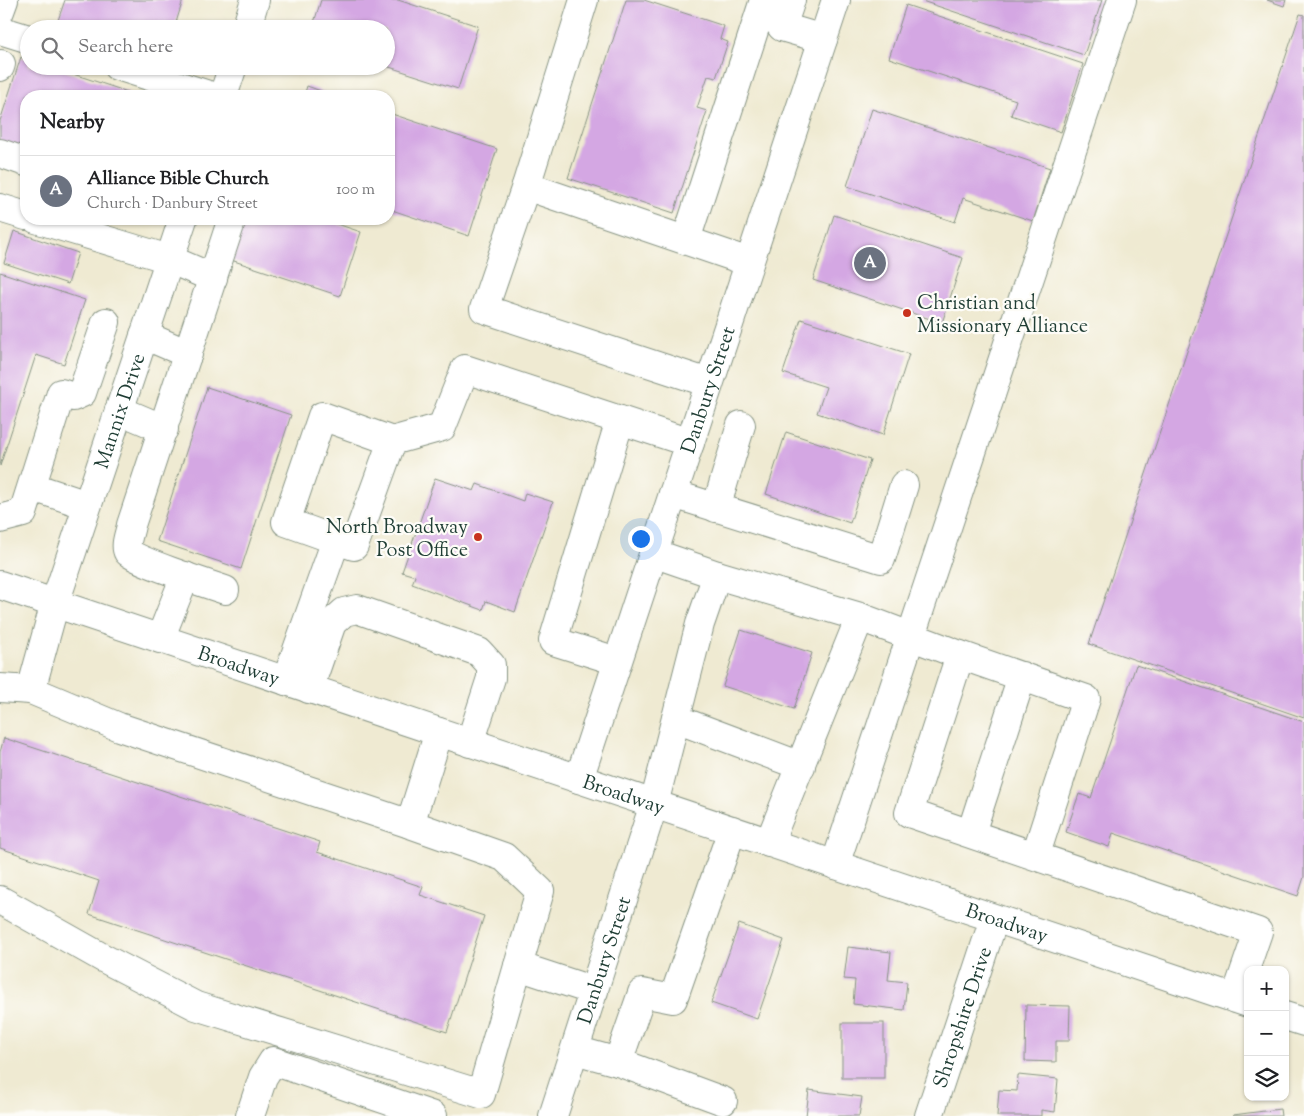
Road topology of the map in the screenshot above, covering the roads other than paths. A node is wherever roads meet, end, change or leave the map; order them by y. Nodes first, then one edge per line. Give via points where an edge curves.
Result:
1 (4, 0) edge
2 (255, 0) edge
3 (584, 0) edge
4 (791, 0) edge
5 (836, 0) edge
6 (1122, 0) edge
7 (758, 2) edge
8 (0, 11) edge
9 (249, 20) edge
10 (782, 27) junction
11 (0, 30) edge
12 (20, 36) edge
13 (823, 39) junction
14 (145, 75) edge
15 (230, 75) edge
16 (193, 90) edge
17 (225, 90) edge
18 (0, 153) edge
19 (20, 160) edge
20 (526, 186) junction
21 (0, 208) edge
22 (20, 214) edge
23 (55, 225) edge
24 (181, 225) edge
25 (230, 225) edge
26 (686, 240) junction
27 (169, 260) junction
28 (749, 262) junction
29 (213, 278) junction
30 (106, 322) dead end
31 (144, 336) junction
32 (188, 354) junction
33 (88, 377) junction
34 (709, 383) junction
35 (122, 400) junction
36 (620, 420) junction
37 (741, 425) dead end
38 (164, 429) junction
39 (392, 440) junction
40 (690, 443) junction
41 (904, 486) dead end
42 (33, 487) junction
43 (673, 494) junction
44 (87, 505) junction
45 (716, 508) junction
46 (0, 519) edge
47 (336, 540) junction
48 (653, 553) junction
49 (717, 575) junction
50 (185, 576) junction
51 (0, 585) edge
52 (225, 590) dead end
53 (55, 603) junction
54 (860, 618) junction
55 (910, 637) junction
56 (160, 639) junction
57 (960, 654) junction
58 (618, 661) junction
59 (1022, 676) junction
60 (298, 685) junction
61 (0, 688) edge
62 (31, 690) junction
63 (678, 712) junction
64 (439, 732) junction
65 (470, 743) junction
66 (801, 766) junction
67 (578, 779) junction
68 (654, 804) junction
69 (410, 824) junction
70 (732, 830) junction
71 (971, 833) junction
72 (769, 843) junction
73 (1036, 854) junction
74 (835, 865) junction
75 (0, 900) edge
76 (994, 919) junction
77 (518, 966) junction
78 (594, 991) junction
79 (1241, 1001) edge
80 (1289, 1017) edge
81 (1304, 1022) edge
82 (575, 1050) junction
83 (618, 1062) junction
84 (723, 1100) dead end
85 (559, 1114) edge
86 (250, 1116) edge
87 (433, 1116) edge
88 (929, 1116) edge

1 - 8 street
2 - 9 street
3 - 20 street
4 - 10 street
5 - 13 street, Danbury Street
6 - 55 street
7 - 10 street
7 - 26 street
10 - 13 street
11 - 12 street
13 - 28 street, Danbury Street
14 - 16 street
15 - 17 street
18 - 19 street
20 - 26 street
20 - 34 street via 484,309
21 - 22 street
23 - 27 street
24 - 27 street, Mannix Drive
25 - 29 street
26 - 28 street
27 - 29 street
27 - 31 street, Mannix Drive
28 - 34 street, Danbury Street
29 - 32 street
30 - 33 street
31 - 32 street
31 - 35 street, Mannix Drive
32 - 38 street
33 - 35 street
33 - 42 street via 82,394 73,397 61,393
34 - 40 street, Danbury Street
35 - 38 street
35 - 44 street, Mannix Drive
36 - 39 street via 465,369 442,427
36 - 40 street
36 - 58 street via 553,641
37 - 45 street
38 - 50 street via 126,547 142,562
39 - 47 street via 354,546
39 - 47 street via 322,416 286,522
40 - 43 street, Danbury Street
41 - 45 street via 881,559
42 - 44 street
42 - 46 street via 23,513
43 - 45 street
43 - 48 street, Danbury Street
44 - 53 street, Mannix Drive
47 - 60 street
48 - 49 street
48 - 58 street, Danbury Street
49 - 54 street
49 - 63 street, Danbury Street via 700,624
50 - 52 street
50 - 56 street
51 - 53 street, Broadway
53 - 56 street, Broadway
53 - 62 street, Mannix Drive
54 - 55 street
54 - 66 street
55 - 57 street
55 - 74 street
56 - 60 street, Broadway
57 - 59 street
57 - 71 street via 909,813
58 - 67 street, Danbury Street
59 - 71 street
59 - 73 street via 1086,699
60 - 64 street, Broadway
60 - 65 street via 332,623 344,612 356,609 479,652 491,666 491,678
61 - 62 street
62 - 69 street via 119,727
63 - 66 street
63 - 68 street, Danbury Street
64 - 65 street, Broadway
64 - 69 street
65 - 67 street, Broadway
66 - 72 street
67 - 68 street, Broadway
68 - 70 street, Broadway
68 - 78 street, Danbury Street
69 - 77 street via 504,857 540,891
70 - 72 street, Broadway
70 - 83 street via 673,999 642,993
71 - 73 street
72 - 74 street, Broadway
73 - 79 street via 1258,932
74 - 76 street, Broadway
75 - 77 street via 196,1006 481,1094
76 - 79 street, Broadway
76 - 88 street, Shropshire Drive
77 - 78 street
78 - 82 street, Danbury Street
80 - 81 street
82 - 83 street
82 - 85 street, Danbury Street
83 - 84 street
86 - 87 street via 263,1077 274,1061

